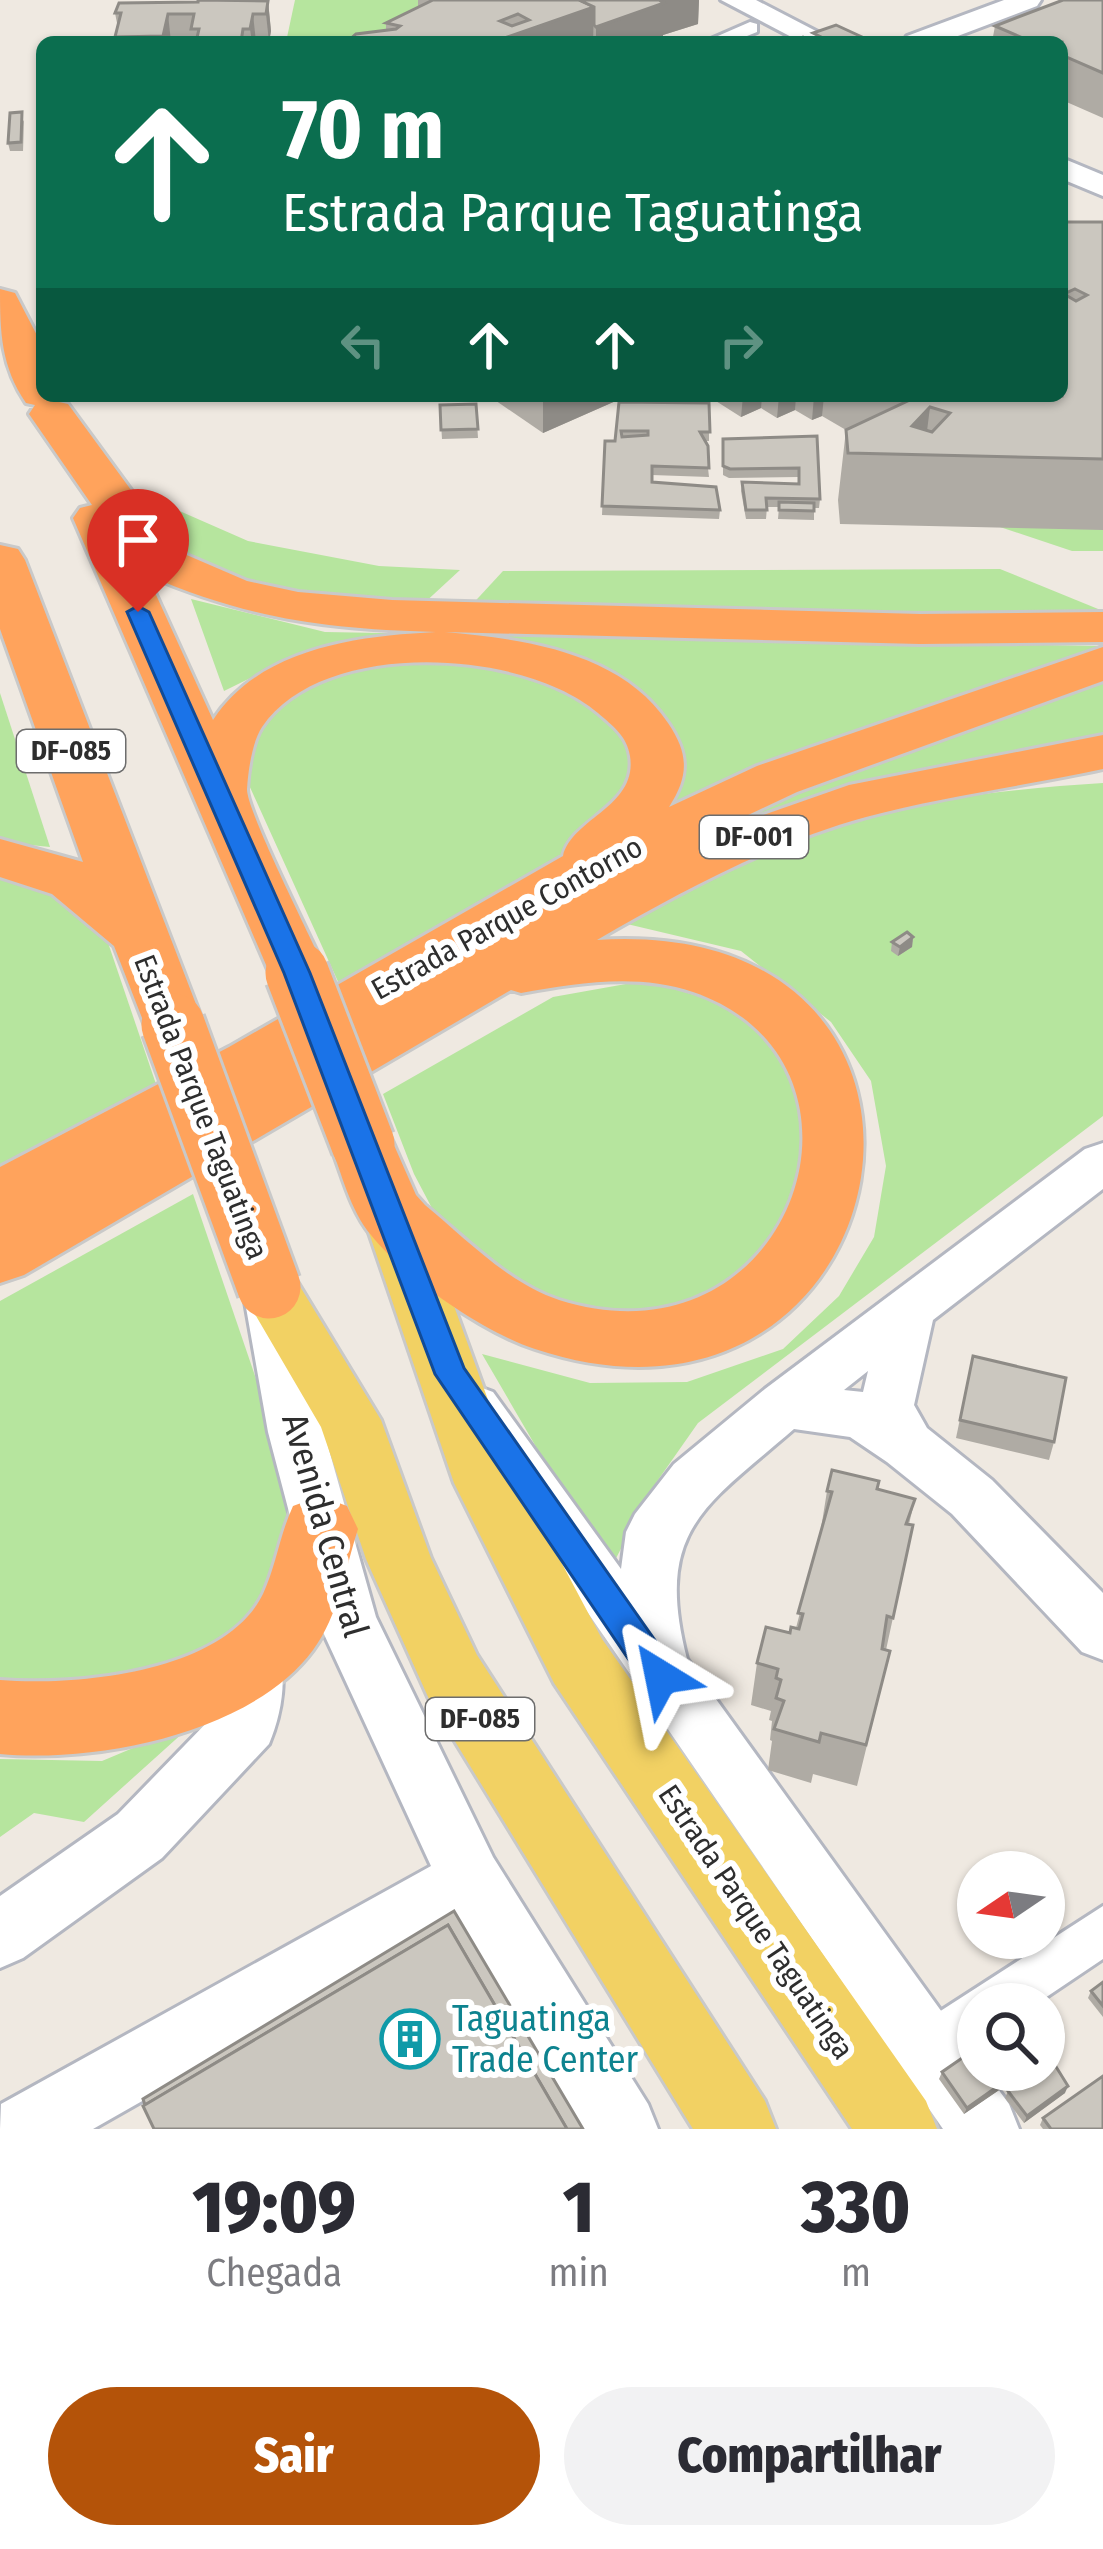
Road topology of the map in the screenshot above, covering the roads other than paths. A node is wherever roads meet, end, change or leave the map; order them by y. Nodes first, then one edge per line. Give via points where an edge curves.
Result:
1 (993, 0) edge
2 (1028, 0) edge
3 (724, 5) edge
4 (750, 28) junction
5 (729, 36) edge
6 (768, 36) edge
7 (807, 36) edge
8 (903, 36) edge
9 (932, 36) edge
10 (1068, 150) edge
11 (1103, 166) edge
12 (1068, 170) edge
13 (1103, 187) edge
14 (0, 302) edge
15 (36, 379) edge
16 (46, 402) edge
17 (47, 402) edge
18 (0, 560) edge
19 (1103, 626) edge
20 (1103, 663) edge
21 (1088, 759) edge
22 (218, 795) junction
23 (0, 858) edge
24 (554, 884) junction
25 (139, 943) junction
26 (479, 983) junction
27 (1103, 1162) edge
28 (1, 1211) edge
29 (392, 1215) junction
30 (268, 1287) junction
31 (910, 1307) junction
32 (451, 1374) junction
33 (784, 1405) junction
34 (907, 1445) junction
35 (320, 1528) junction
36 (1103, 1633) edge
37 (254, 1661) junction
38 (661, 1677) junction
39 (0, 1717) edge
40 (470, 1880) junction
41 (1103, 1930) edge
42 (0, 1936) edge
43 (1024, 1983) edge
44 (954, 2031) edge
45 (26, 2129) edge
46 (623, 2129) edge
47 (737, 2129) edge
48 (898, 2129) edge
49 (985, 2129) edge

1 - 8 main road
2 - 9 main road
3 - 4 main road
3 - 7 main road
4 - 5 street
4 - 6 main road
10 - 11 main road
12 - 13 main road
14 - 15 highway, Estrada Parque Taguatinga
16 - 22 highway, Estrada Parque Taguatinga
17 - 19 highway via 157,561 232,593 298,607 920,629
18 - 25 highway, Estrada Parque Taguatinga / DF-085
20 - 24 highway, Estrada Parque Contorno / DF-001 via 777,778
21 - 26 highway, Estrada Parque Contorno / DF-001 via 920,786 812,814 635,892
22 - 24 highway via 240,718 305,668 376,651 499,652 594,683 652,736 658,768 646,798
22 - 29 highway, Estrada Parque Taguatinga, bridge
23 - 25 highway via 74,879 110,903
24 - 28 highway, Estrada Parque Contorno / DF-001
25 - 30 highway, Estrada Parque Taguatinga / DF-085, bridge
26 - 28 highway, Estrada Parque Contorno / DF-001
26 - 29 highway via 595,958 664,961 722,977 768,1005 806,1047 830,1100 834,1147 824,1207 799,1259 763,1298 712,1326 649,1339 535,1322 483,1292
27 - 31 main road
29 - 32 main road, Estrada Parque Taguatinga
30 - 35 main road, Avenida Central / DF-085
30 - 47 main road, Estrada Parque Taguatinga / DF-085 via 350,1420 399,1559 453,1677
31 - 33 main road
31 - 34 main road via 887,1405
32 - 38 main road
32 - 48 main road, Estrada Parque Taguatinga via 485,1483 578,1661
33 - 34 main road via 862,1414
33 - 38 main road via 694,1481 655,1532 645,1610
34 - 36 main road via 972,1497
35 - 37 highway via 289,1622
35 - 40 main road, Avenida Central / DF-085 via 347,1619
37 - 39 highway via 104,1716
37 - 42 main road via 247,1724 140,1835
38 - 44 main road
40 - 45 main road
40 - 46 main road, Avenida Central / DF-085
41 - 43 street
44 - 49 main road

